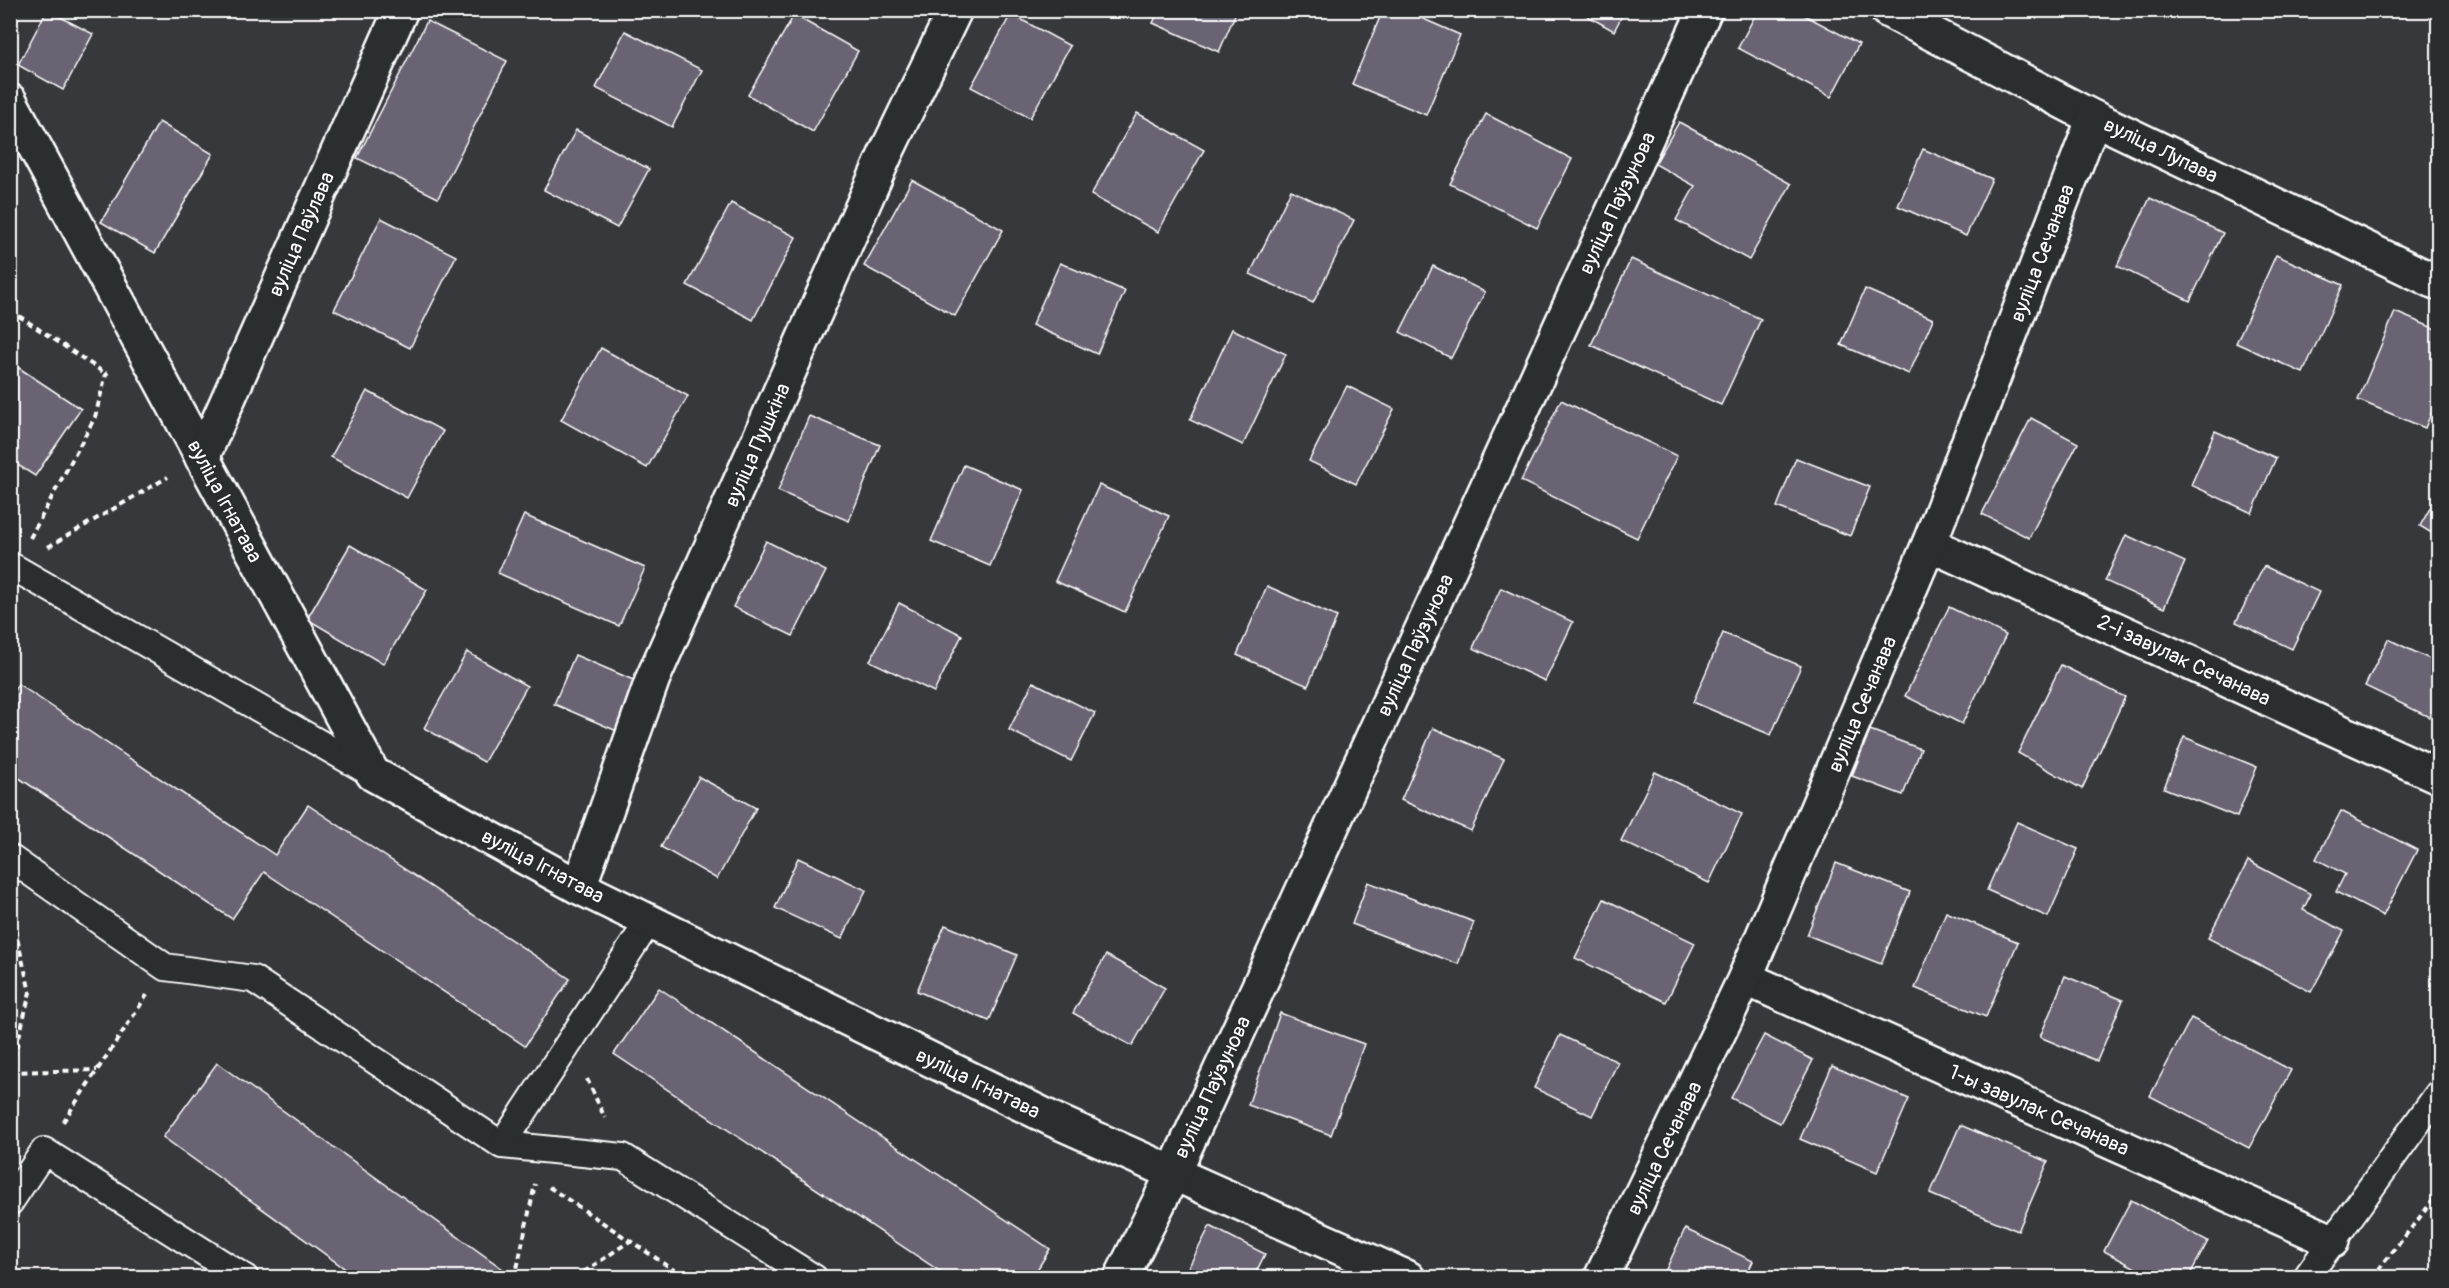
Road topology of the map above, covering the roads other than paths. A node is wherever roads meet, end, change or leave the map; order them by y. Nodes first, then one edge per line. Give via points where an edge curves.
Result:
1 (401, 10) edge
2 (955, 10) edge
3 (1705, 10) edge
4 (1887, 10) edge
5 (10, 101) edge
6 (2094, 118) junction
7 (2439, 283) edge
8 (202, 458) junction
9 (1929, 544) junction
10 (11, 568) edge
11 (373, 774) junction
12 (2439, 776) edge
13 (10, 858) edge
14 (579, 887) junction
15 (650, 921) junction
16 (1745, 978) junction
17 (2439, 1094) edge
18 (502, 1144) junction
19 (1174, 1172) junction
20 (10, 1202) edge
21 (2332, 1241) junction
22 (246, 1278) edge
23 (814, 1278) edge
24 (1121, 1278) edge
25 (1408, 1278) edge
26 (1601, 1278) edge
27 (2306, 1278) edge

1 - 8 street, вуліца Паўлава
2 - 14 street, вуліца Пушкіна via 886,153 653,678
3 - 19 street, вуліца Паўзунова
4 - 6 street, вуліца Лупава
5 - 8 street, вуліца Ігнатава
6 - 7 street, вуліца Лупава
6 - 9 street, вуліца Сечанава
8 - 11 street, вуліца Ігнатава
9 - 12 street, 2-і завулак Сечанава
9 - 16 street, вуліца Сечанава
10 - 11 lane
11 - 14 street, вуліца Ігнатава
13 - 18 lane via 165,967 253,980
14 - 15 street, вуліца Ігнатава
15 - 18 lane
15 - 19 street, вуліца Ігнатава via 1054,1120
16 - 21 street, 1-ы завулак Сечанава
16 - 26 street, вуліца Сечанава
17 - 21 lane
18 - 23 lane via 622,1157
19 - 24 street, вуліца Паўзунова
19 - 25 street, вуліца Ігнатава
20 - 22 lane via 44,1152
21 - 27 lane

